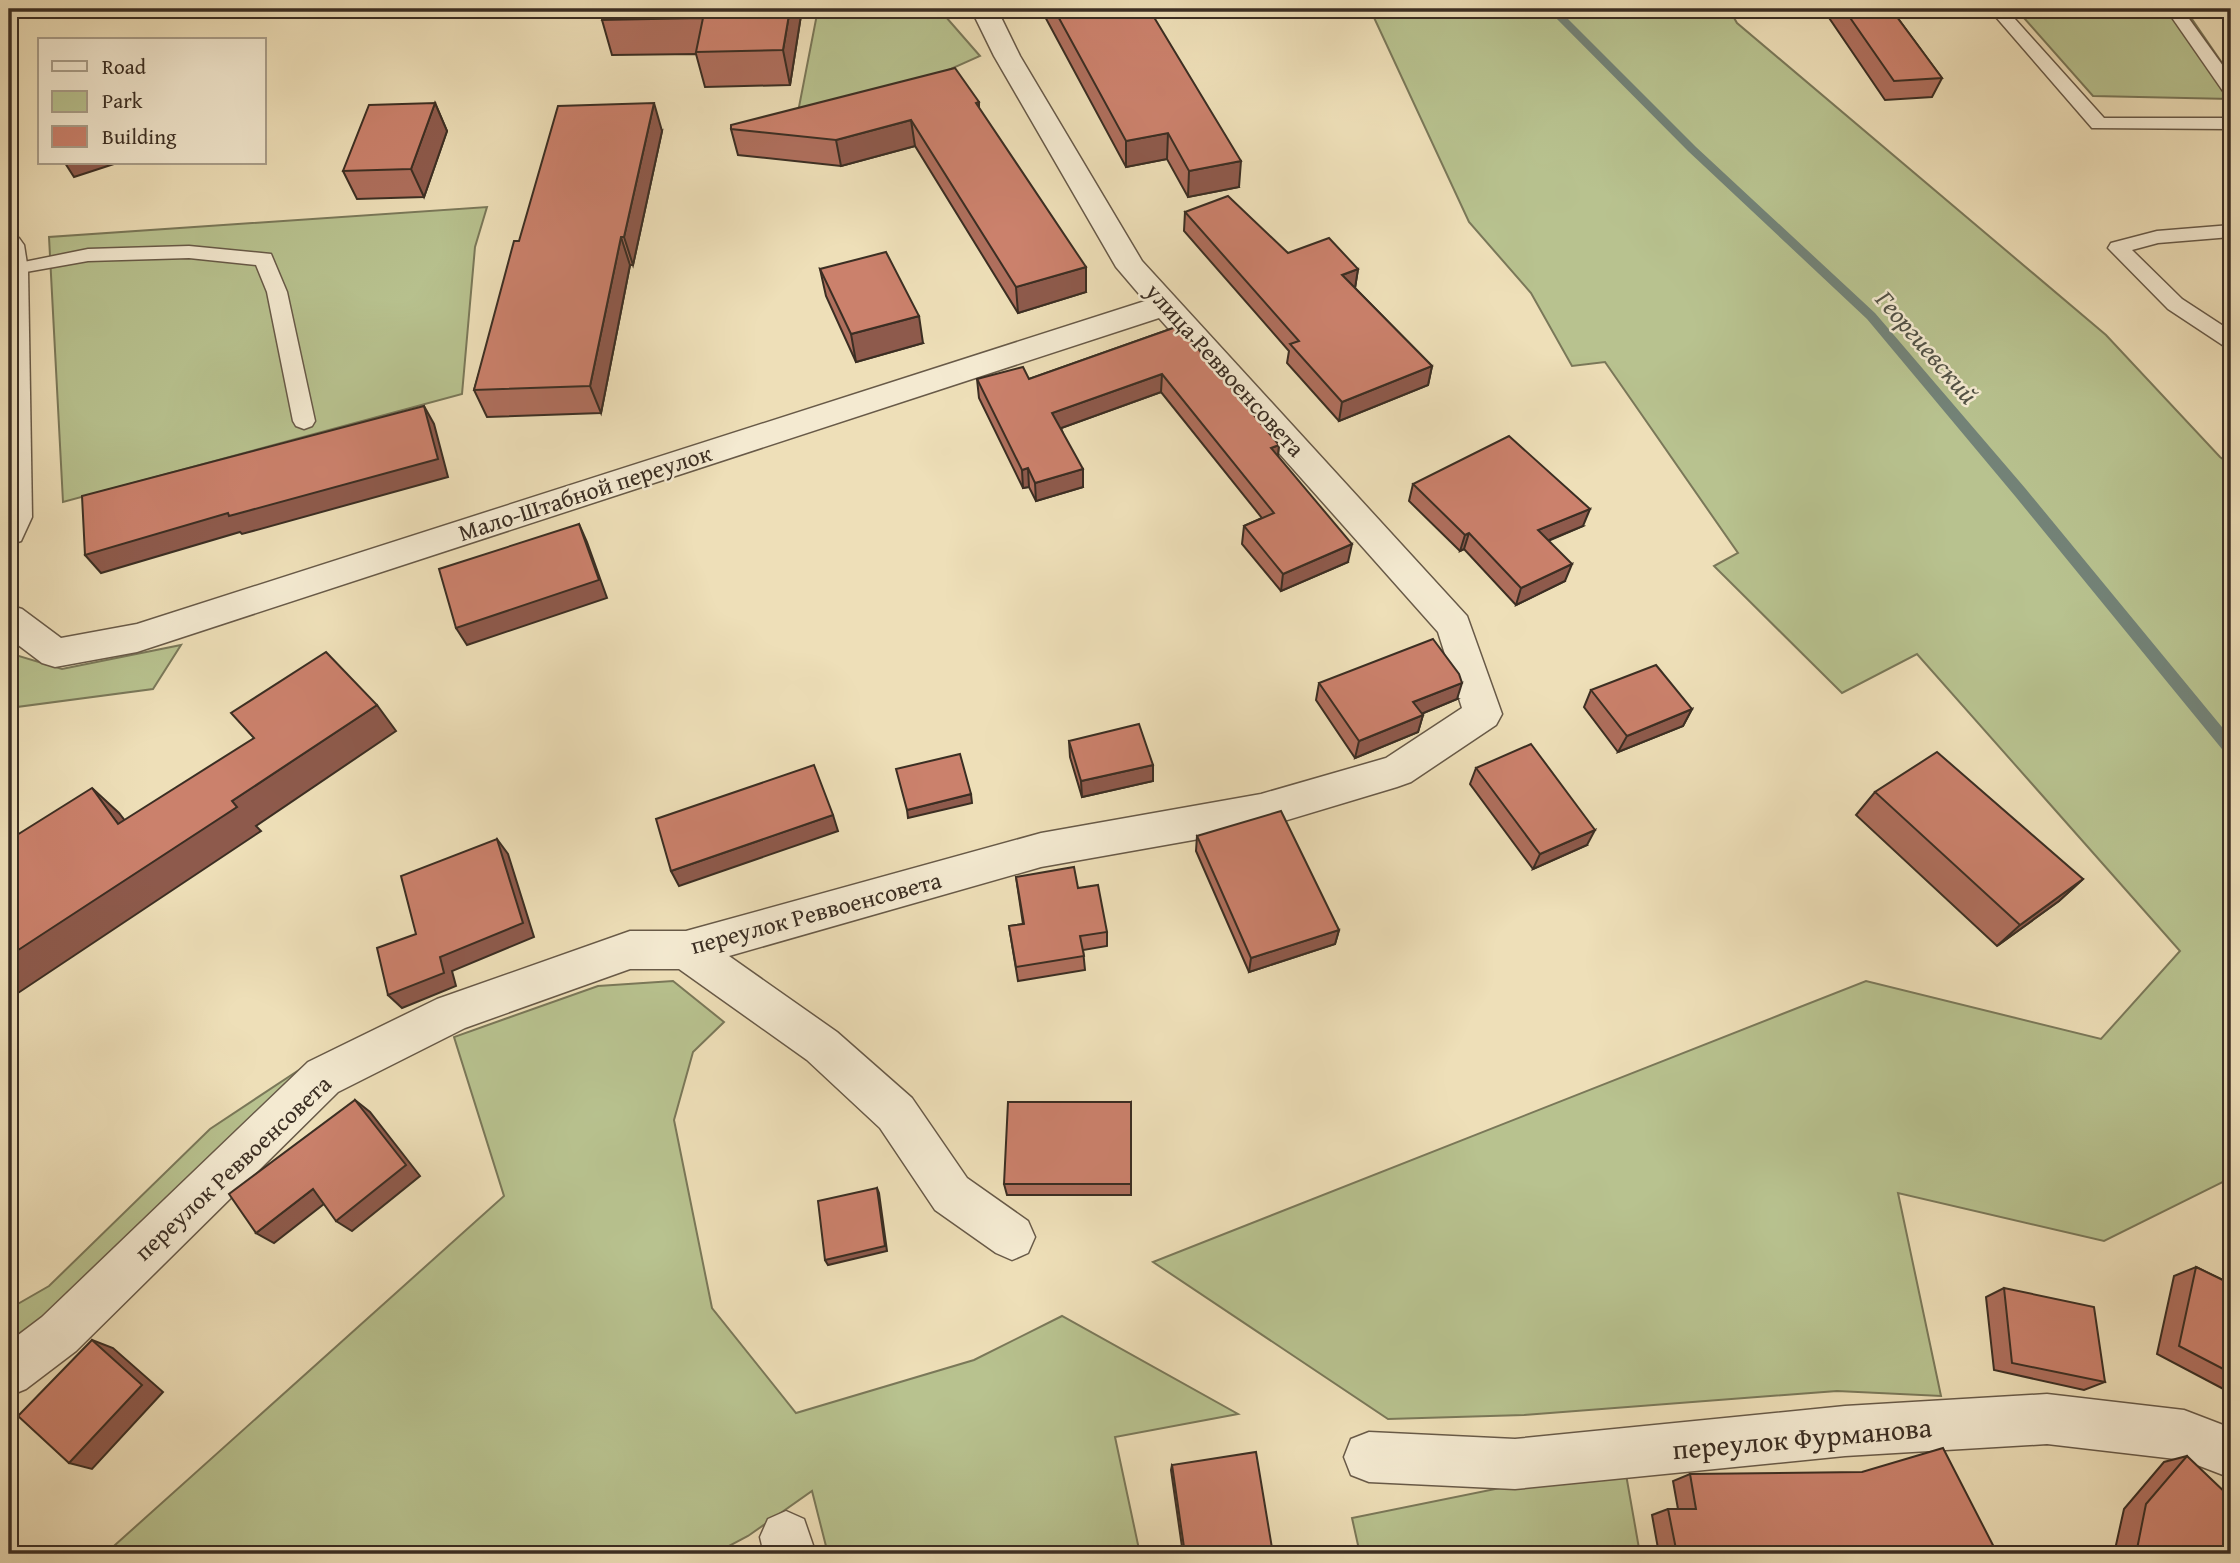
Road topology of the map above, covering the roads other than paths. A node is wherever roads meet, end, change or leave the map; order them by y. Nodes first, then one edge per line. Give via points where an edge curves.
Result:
1 (984, 9) edge
2 (1997, 9) edge
3 (2174, 9) edge
4 (2231, 90) edge
5 (2231, 124) edge
6 (2231, 230) edge
7 (11, 258) edge
8 (1166, 304) junction
9 (2231, 341) edge
10 (304, 421) dead end
11 (9, 532) edge
12 (9, 619) edge
13 (1483, 714) joint
14 (686, 950) junction
15 (1012, 1237) dead end
16 (9, 1372) edge
17 (2231, 1453) edge
18 (1369, 1457) dead end

1 - 8 street, улица Реввоенсовета via 1007,57 1131,267
2 - 5 lane via 2099,124
3 - 4 lane
6 - 9 lane via 2157,237 2118,248 2175,304
7 - 10 lane via 189,252 264,259 277,292
7 - 11 street via 15,517
8 - 12 street, Мало-Штабной переулок via 137,638 55,653
8 - 13 street, улица Реввоенсовета via 1454,626
13 - 14 street, переулок Реввоенсовета via 1397,771 1348,786 1261,811 1041,850
14 - 15 street via 822,1046 896,1113 951,1194
14 - 16 street, переулок Реввоенсовета via 630,950 464,1008 323,1077 59,1334
17 - 18 street, переулок Фурманова via 2184,1435 2047,1419 1845,1431 1515,1464

